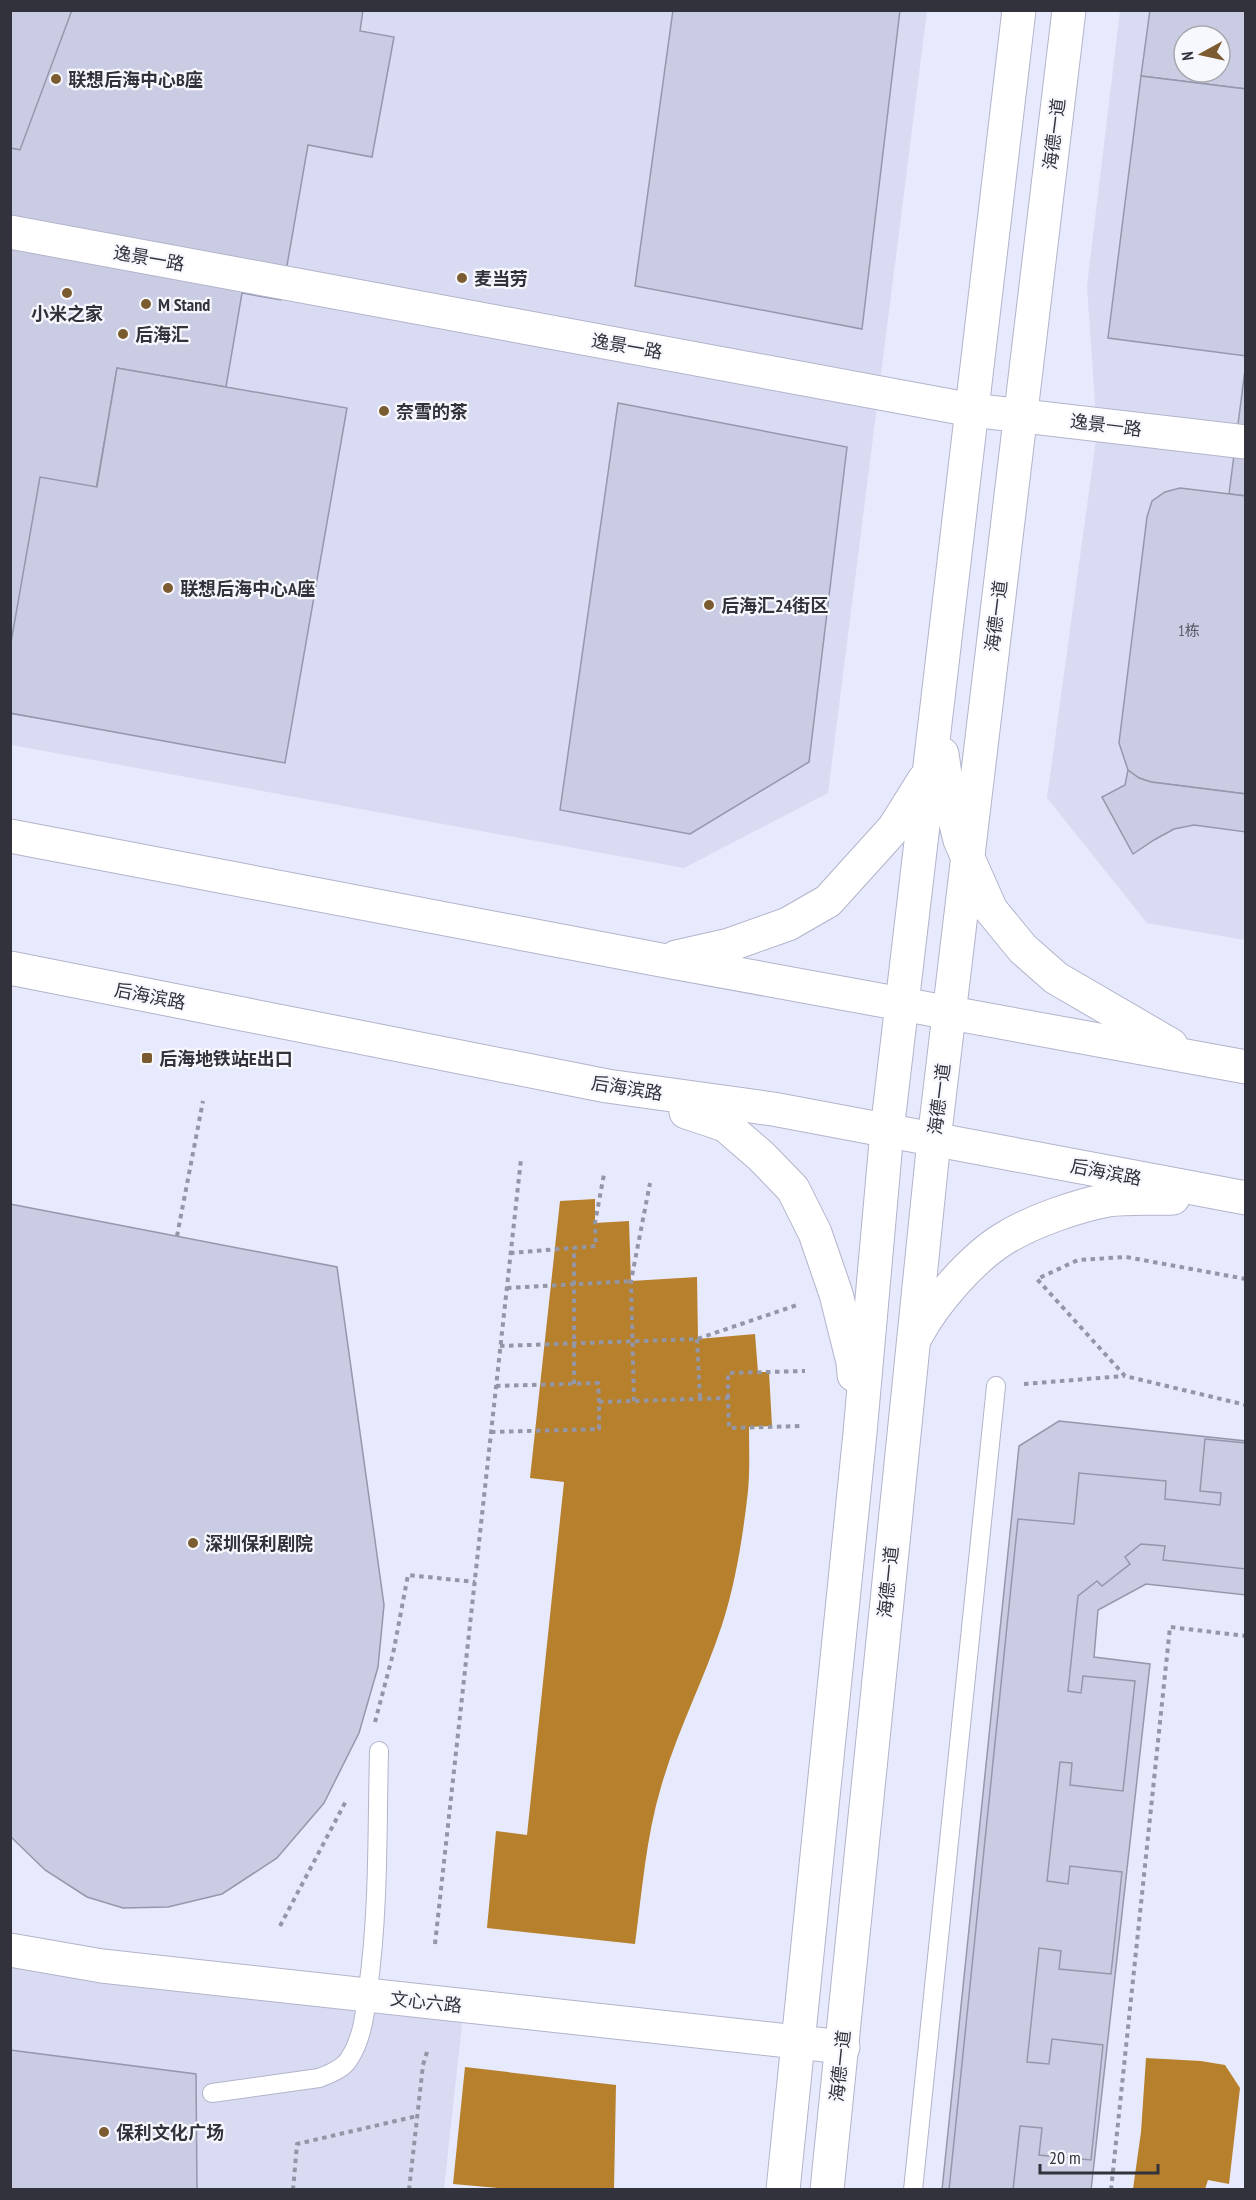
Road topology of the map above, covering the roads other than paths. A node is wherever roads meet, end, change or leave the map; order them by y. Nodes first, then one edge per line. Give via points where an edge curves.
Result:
1 (1019, 10) edge
2 (1069, 10) edge
3 (10, 232) edge
4 (972, 410) junction
5 (1020, 415) junction
6 (1245, 442) edge
7 (936, 711) junction
8 (10, 836) edge
9 (968, 857) junction
10 (661, 960) junction
11 (10, 968) edge
12 (902, 1004) junction
13 (949, 1013) junction
14 (1191, 1057) junction
15 (1245, 1066) edge
16 (607, 1086) junction
17 (887, 1131) junction
18 (934, 1140) junction
19 (1241, 1198) edge
20 (912, 1342) junction
21 (996, 1386) road end
22 (860, 1433) junction
23 (379, 1751) dead end
24 (10, 1950) edge
25 (367, 1995) junction
26 (798, 2043) junction
27 (843, 2048) junction
28 (212, 2093) dead end
29 (783, 2190) edge
30 (827, 2190) edge
31 (913, 2190) edge

1 - 4 street
2 - 5 street, 海德一道
3 - 4 street, 逸景一路
4 - 5 street, 逸景一路
4 - 7 street
5 - 6 street, 逸景一路
5 - 9 street, 海德一道
7 - 9 street via 947,788
7 - 10 street via 925,779 894,828 828,901 788,924 729,945
7 - 12 street
8 - 10 street
9 - 13 street, 海德一道
9 - 14 street via 991,910 1023,949 1056,978
10 - 12 street
11 - 16 street, 后海滨路
12 - 13 street
12 - 17 street
13 - 14 street
13 - 18 street, 海德一道
14 - 15 street
16 - 17 street, 后海滨路
16 - 22 street via 725,1125 793,1189 815,1233 836,1294 853,1362
17 - 18 street, 后海滨路
17 - 22 street
18 - 19 street, 后海滨路
18 - 20 street, 海德一道
19 - 20 street via 1109,1200 1050,1217 1005,1238 965,1271 927,1313
20 - 27 street, 海德一道
21 - 31 lane
22 - 26 street
23 - 25 lane via 375,1938
24 - 25 street, 文心六路 via 102,1966
25 - 26 street, 文心六路
25 - 28 lane via 355,2049 348,2062 333,2072 319,2078
26 - 27 street, 文心六路
26 - 29 street
27 - 30 street, 海德一道

